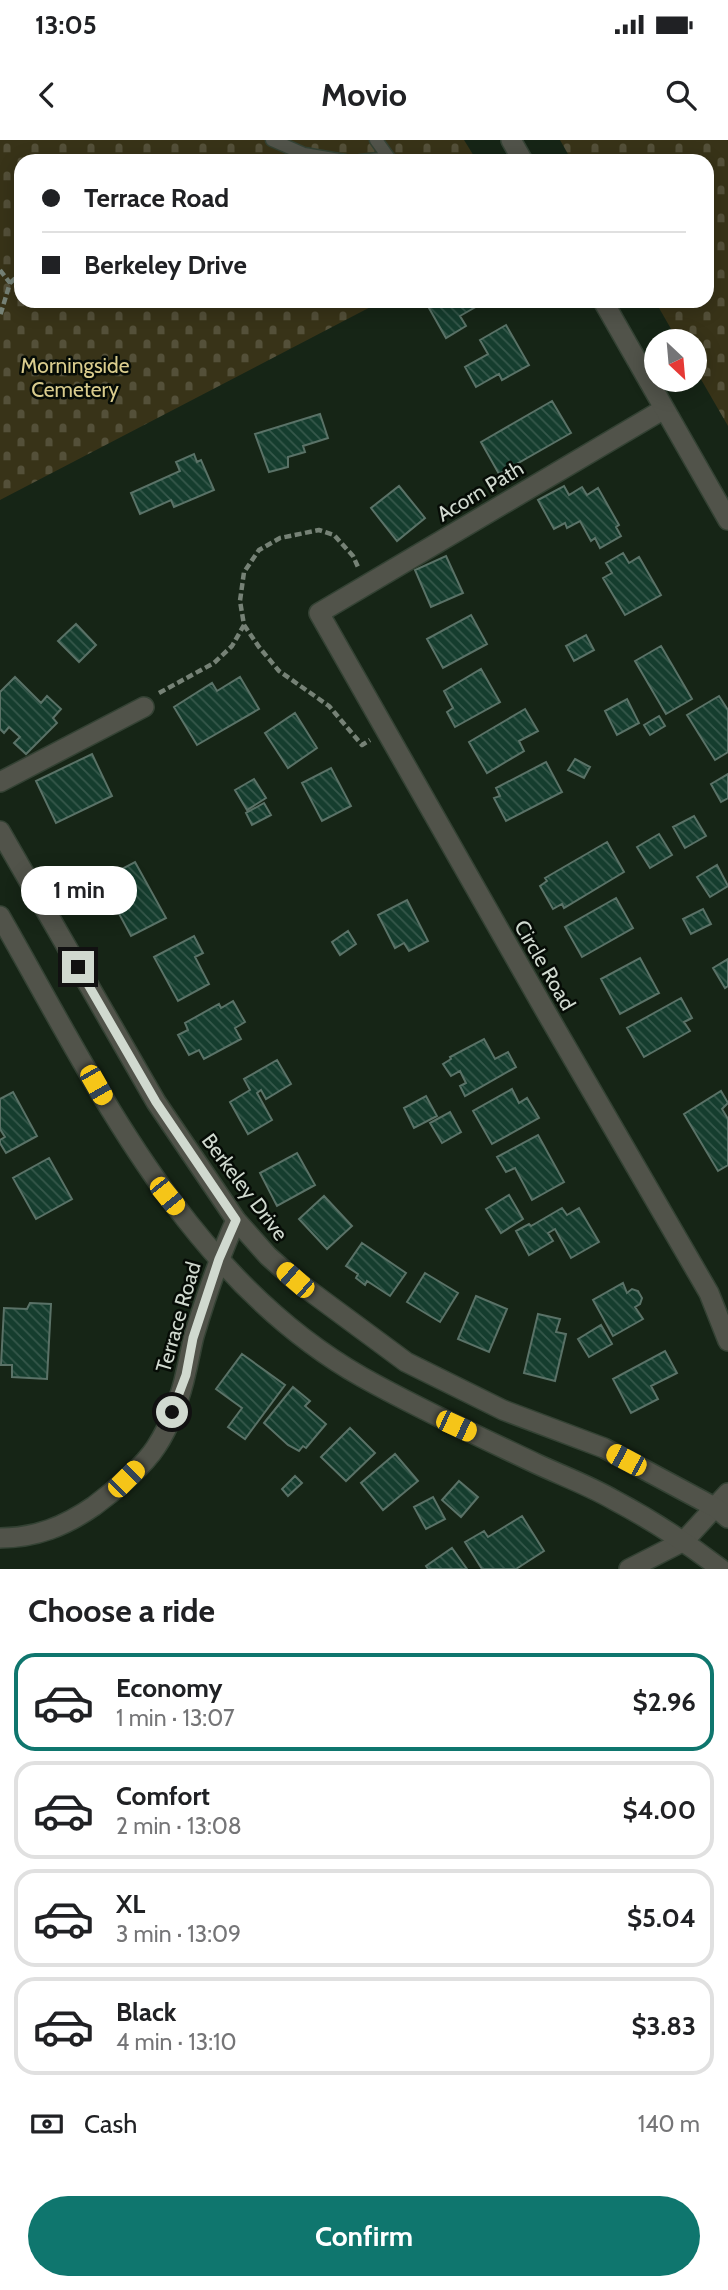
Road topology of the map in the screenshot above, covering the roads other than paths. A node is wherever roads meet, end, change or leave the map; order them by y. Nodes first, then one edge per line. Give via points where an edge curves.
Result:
1 (272, 140) edge
2 (304, 154) edge
3 (607, 308) edge
4 (664, 409) junction
5 (728, 520) edge
6 (319, 612) joint
7 (144, 707) road end
8 (0, 782) edge
9 (0, 831) edge
10 (0, 916) edge
11 (236, 1220) junction
12 (219, 1259) junction
13 (728, 1341) edge
14 (724, 1507) edge
15 (0, 1538) edge
16 (684, 1541) junction
17 (629, 1569) edge
18 (721, 1569) edge

1 - 2 lane
3 - 4 street
4 - 5 street
4 - 6 street, Acorn Path
6 - 13 street, Circle Road via 709,1293
7 - 8 street
9 - 11 street, Berkeley Drive via 156,1102
10 - 12 street via 110,1109 167,1196
11 - 12 street, Terrace Road
11 - 14 street, Berkeley Drive via 295,1280 406,1362 503,1410 604,1448
12 - 15 street, Terrace Road via 186,1375 155,1449 112,1493 78,1517 47,1532
12 - 16 street via 281,1321 359,1375 434,1416 612,1498
14 - 16 street
16 - 17 street
16 - 18 street

